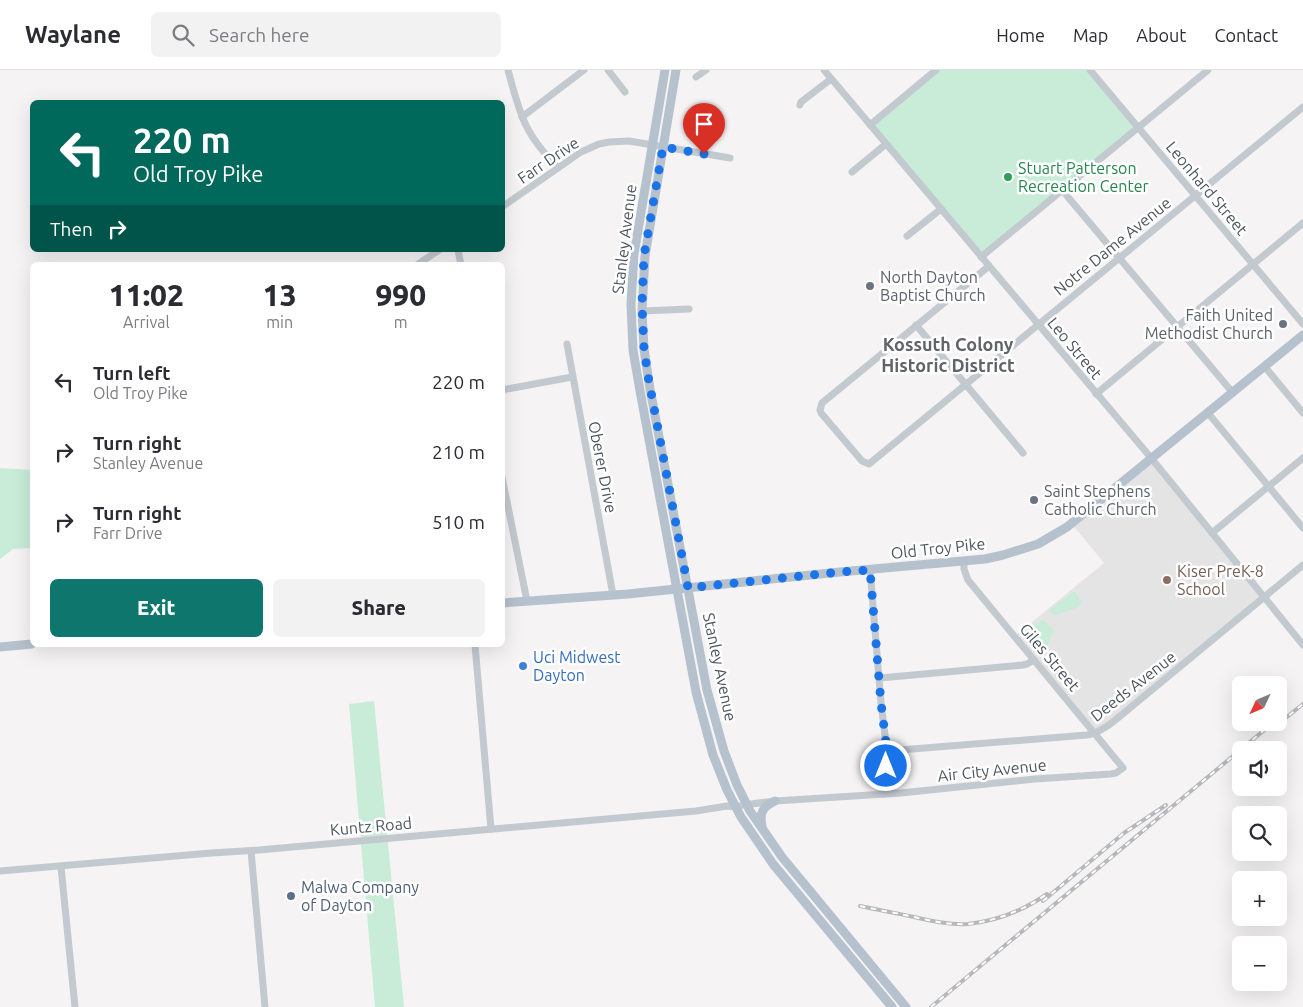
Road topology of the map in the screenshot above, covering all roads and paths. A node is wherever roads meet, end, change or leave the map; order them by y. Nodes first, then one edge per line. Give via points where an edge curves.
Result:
1 (508, 70) edge
2 (584, 70) edge
3 (608, 70) edge
4 (665, 70) edge
5 (676, 70) edge
6 (706, 70) edge
7 (824, 70) edge
8 (936, 70) edge
9 (1090, 70) edge
10 (1208, 70) edge
11 (696, 77) dead end
12 (831, 79) junction
13 (624, 92) dead end
14 (800, 105) dead end
15 (1303, 107) edge
16 (522, 117) junction
17 (870, 125) junction
18 (1138, 127) junction
19 (886, 144) junction
20 (652, 145) junction
21 (663, 147) junction
22 (730, 158) dead end
23 (558, 168) junction
24 (852, 172) dead end
25 (1062, 190) junction
26 (1195, 196) junction
27 (505, 205) edge
28 (941, 209) junction
29 (1303, 223) edge
30 (907, 236) dead end
31 (436, 252) edge
32 (981, 257) junction
33 (1119, 258) junction
34 (421, 262) edge
35 (1253, 265) junction
36 (989, 266) junction
37 (689, 309) dead end
38 (642, 311) junction
39 (1303, 324) edge
40 (1038, 325) junction
41 (916, 326) junction
42 (1178, 327) junction
43 (1303, 335) edge
44 (567, 344) dead end
45 (1265, 366) junction
46 (572, 377) junction
47 (965, 384) junction
48 (505, 389) edge
49 (1233, 393) junction
50 (1096, 394) junction
51 (1208, 413) junction
52 (1303, 413) edge
53 (1023, 453) dead end
54 (1303, 458) edge
55 (1152, 459) junction
56 (1269, 486) junction
57 (505, 492) edge
58 (1303, 528) edge
59 (1212, 533) junction
60 (964, 561) junction
61 (1303, 565) edge
62 (870, 570) junction
63 (688, 588) junction
64 (677, 589) junction
65 (613, 595) junction
66 (1264, 598) junction
67 (527, 601) junction
68 (505, 603) edge
69 (30, 644) edge
70 (1303, 645) edge
71 (0, 647) edge
72 (475, 647) edge
73 (1034, 660) junction
74 (880, 678) junction
75 (1095, 733) junction
76 (887, 751) junction
77 (1123, 768) joint
78 (884, 794) junction
79 (775, 801) junction
80 (742, 806) junction
81 (491, 829) junction
82 (764, 833) junction
83 (251, 851) junction
84 (61, 867) junction
85 (0, 871) edge
86 (75, 1007) edge
87 (265, 1007) edge
88 (892, 1007) edge
89 (906, 1007) edge

1 - 16 street
2 - 16 street
3 - 13 street
4 - 20 main road, Stanley Avenue
5 - 21 main road, Stanley Avenue
6 - 11 street
7 - 12 street, Leo Street
8 - 17 street
9 - 18 street, Leonhard Street
10 - 18 street
12 - 14 street
12 - 17 street, Leo Street
15 - 26 street, Notre Dame Avenue
16 - 23 street via 528,130
17 - 19 street, Leo Street
18 - 25 street
18 - 26 street, Leonhard Street
19 - 24 street
19 - 28 street, Leo Street
20 - 21 street, Farr Drive
20 - 23 street, Farr Drive via 629,141 599,144
20 - 64 main road, Stanley Avenue via 634,254 630,304 632,341
21 - 22 street, Farr Drive
21 - 38 main road, Stanley Avenue via 644,256
23 - 27 street, Farr Drive
25 - 32 street
25 - 33 street
26 - 33 street, Notre Dame Avenue
26 - 35 street, Leonhard Street
28 - 30 street
28 - 32 street, Leo Street
29 - 35 street
31 - 34 street
32 - 36 street, Leo Street
33 - 40 street, Notre Dame Avenue
33 - 42 street
35 - 39 street, Leonhard Street
35 - 42 street
36 - 40 street, Leo Street
36 - 41 street
37 - 38 street
38 - 63 main road, Stanley Avenue via 649,381
40 - 47 street, Notre Dame Avenue
40 - 50 street, Leo Street
41 - 47 street
41 - 47 street, Notre Dame Avenue via 820,406 821,413 862,462 869,464
42 - 49 street
42 - 50 street
43 - 45 main road, Old Troy Pike
44 - 46 street, Oberer Drive
45 - 49 main road, Old Troy Pike
45 - 52 street
46 - 48 street
46 - 65 street, Oberer Drive
47 - 53 street
49 - 51 main road, Old Troy Pike
50 - 55 street, Leo Street
51 - 55 main road, Old Troy Pike
51 - 56 street
54 - 56 street
55 - 59 street, Leo Street
55 - 60 main road, Old Troy Pike via 1053,536 1004,555
56 - 58 street
56 - 59 street
57 - 67 street
59 - 66 street, Leo Street
60 - 62 main road, Old Troy Pike
60 - 73 street, Giles Street via 968,580
61 - 66 street, Deeds Avenue
62 - 63 main road, Old Troy Pike
62 - 74 street
63 - 64 main road, Old Troy Pike
63 - 80 main road, Stanley Avenue via 707,690
64 - 65 main road, Old Troy Pike
64 - 80 main road, Stanley Avenue via 696,692 713,755 727,790
65 - 67 main road, Old Troy Pike
66 - 70 street, Leo Street
66 - 75 street, Deeds Avenue via 1103,730
67 - 68 main road, Old Troy Pike
69 - 71 main road
72 - 81 street
73 - 74 street via 1023,665
73 - 75 street, Giles Street
74 - 76 street
75 - 76 street, Deeds Avenue
75 - 77 street, Giles Street
76 - 78 street
77 - 78 street, Air City Avenue via 1111,774
78 - 79 street, Air City Avenue
79 - 80 street, Air City Avenue
79 - 82 main road via 762,812 760,818
80 - 81 street, Kuntz Road
80 - 82 main road, Stanley Avenue
80 - 88 main road, Stanley Avenue via 741,817 773,864
81 - 83 street, Kuntz Road
82 - 89 main road, Stanley Avenue
83 - 84 street, Kuntz Road
83 - 87 street
84 - 85 street, Kuntz Road
84 - 86 street

